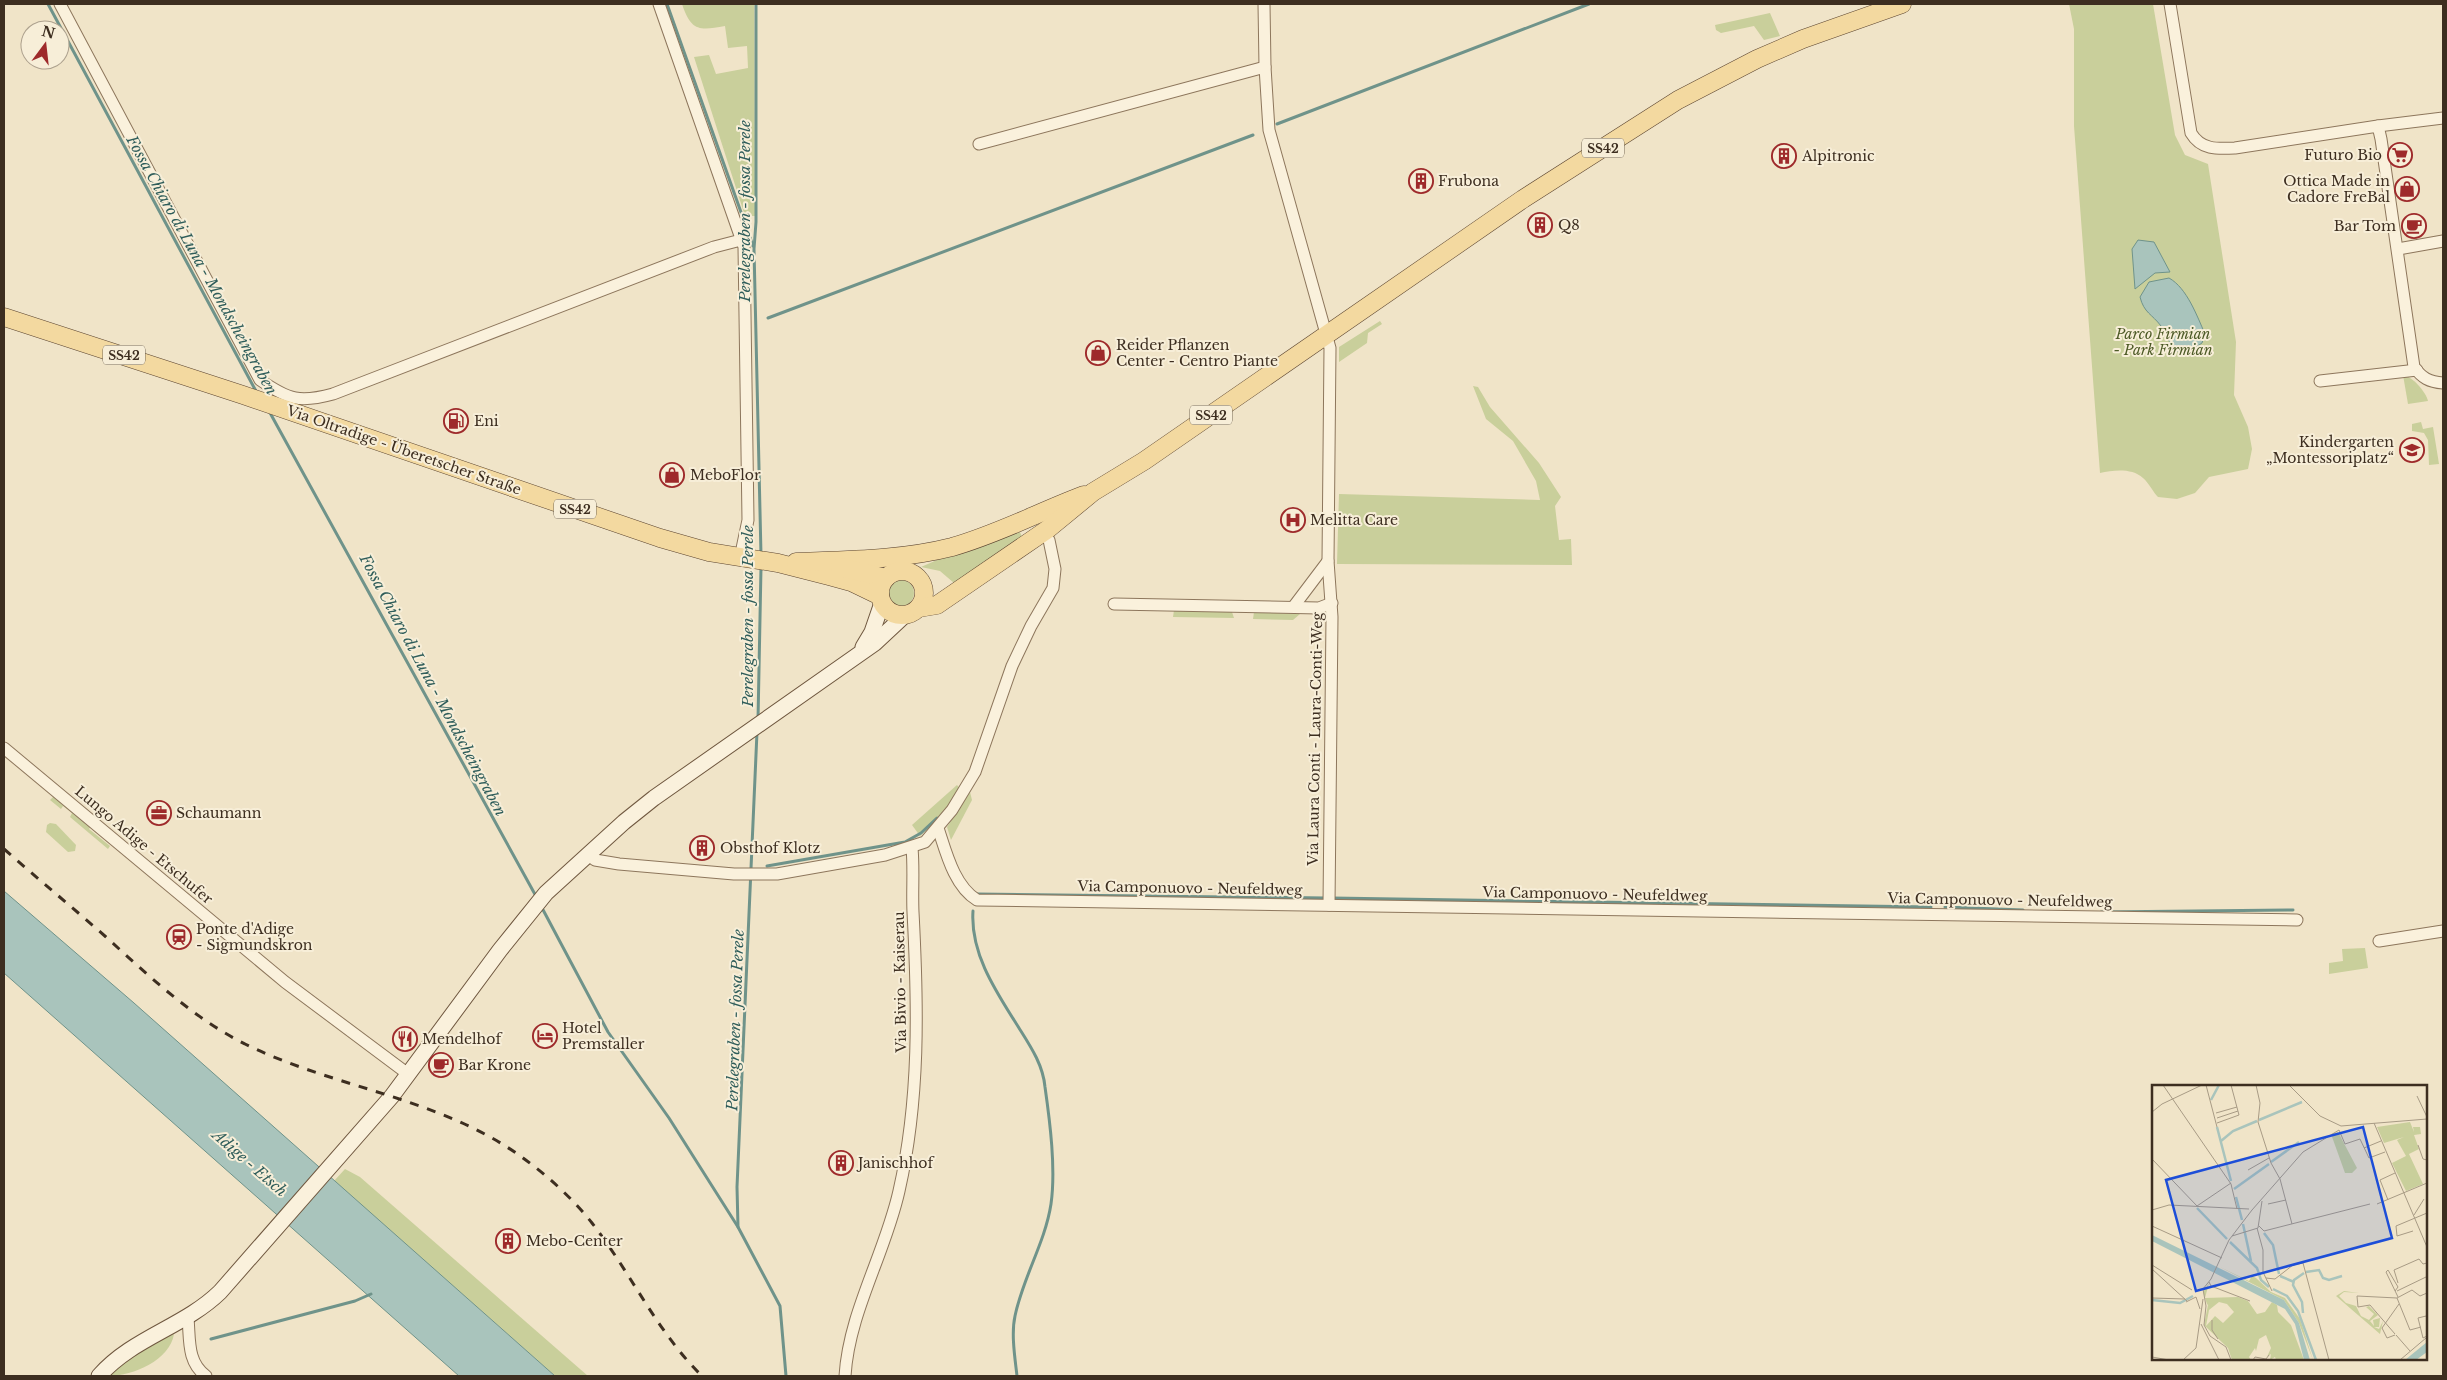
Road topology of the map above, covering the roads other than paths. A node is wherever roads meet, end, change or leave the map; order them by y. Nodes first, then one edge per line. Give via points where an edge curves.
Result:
1 (60, 4) edge
2 (659, 4) edge
3 (1264, 4) edge
4 (1902, 4) edge
5 (2170, 4) edge
6 (1265, 67) junction
7 (2443, 118) edge
8 (2378, 126) junction
9 (979, 144) dead end
10 (741, 240) junction
11 (2443, 242) edge
12 (2398, 249) junction
13 (4, 317) edge
14 (1327, 335) junction
15 (2417, 370) junction
16 (2320, 381) dead end
17 (2443, 382) edge
18 (1093, 492) junction
19 (1049, 540) dead end
20 (950, 547) junction
21 (746, 559) junction
22 (1328, 561) junction
23 (780, 562) junction
24 (908, 572) junction
25 (886, 578) junction
26 (881, 599) junction
27 (1332, 603) junction
28 (1114, 604) dead end
29 (1294, 606) junction
30 (912, 611) junction
31 (859, 655) junction
32 (4, 748) edge
33 (938, 828) junction
34 (912, 848) junction
35 (588, 855) junction
36 (1329, 900) junction
37 (2297, 920) dead end
38 (2443, 931) edge
39 (2379, 941) dead end
40 (408, 1074) junction
41 (188, 1318) junction
42 (99, 1376) edge
43 (206, 1376) edge
44 (845, 1376) edge

1 - 10 street via 260,380 280,393 309,401 333,394 704,251
2 - 10 street
3 - 6 street, Via Laura Conti - Laura-Conti-Weg
4 - 14 main road, SS42 via 1757,59 1678,100 1523,199
5 - 8 street via 2196,141 2213,149 2235,148
6 - 9 street
6 - 14 street, Via Laura Conti - Laura-Conti-Weg via 1269,130
7 - 8 street
8 - 12 street
10 - 21 street via 744,256
11 - 12 street
12 - 15 street
13 - 21 main road, Via Oltradige - Überetscher Straße / SS42 via 660,538
14 - 18 main road, SS42 via 1144,461
14 - 22 street, Via Laura Conti - Laura-Conti-Weg via 1331,388
15 - 16 street
15 - 17 street via 2421,377
18 - 20 main road, SS42 via 1012,527
18 - 30 main road, SS42 via 1048,529 937,605
19 - 33 street via 1055,569 1053,588 1012,666 974,772
20 - 23 main road, SS42 via 854,560
20 - 24 main road, SS42
21 - 23 main road, SS42
22 - 27 street, Via Laura Conti - Laura-Conti-Weg
22 - 29 street, Via Laura Conti - Laura-Conti-Weg
23 - 25 main road, SS42 via 842,567
23 - 26 main road, SS42 via 851,582
24 - 25 main road, SS42 via 899,571
24 - 30 main road via 917,576 924,589 924,597
25 - 26 main road via 880,589
26 - 30 main road, SS42 via 893,614
26 - 31 main road via 872,632
27 - 29 street, Via Laura Conti - Laura-Conti-Weg via 1319,608
27 - 36 street, Via Laura Conti - Laura-Conti-Weg
28 - 29 street, Via Laura Conti - Laura-Conti-Weg
30 - 31 main road
31 - 35 main road via 654,798
32 - 40 street, Lungo Adige - Etschufer via 285,982
33 - 34 street via 925,842
33 - 36 street, Via Camponuovo - Neufeldweg via 959,881 967,894 977,900
34 - 35 street via 886,856 755,875 619,864 595,860
34 - 44 street, Via Bivio - Kaiserau via 918,1018 912,1112 899,1191 888,1232 855,1322
35 - 40 main road via 532,909
36 - 37 street, Via Camponuovo - Neufeldweg
38 - 39 street
40 - 41 main road via 220,1292
41 - 42 main road via 127,1350
41 - 43 street via 192,1358 198,1370

